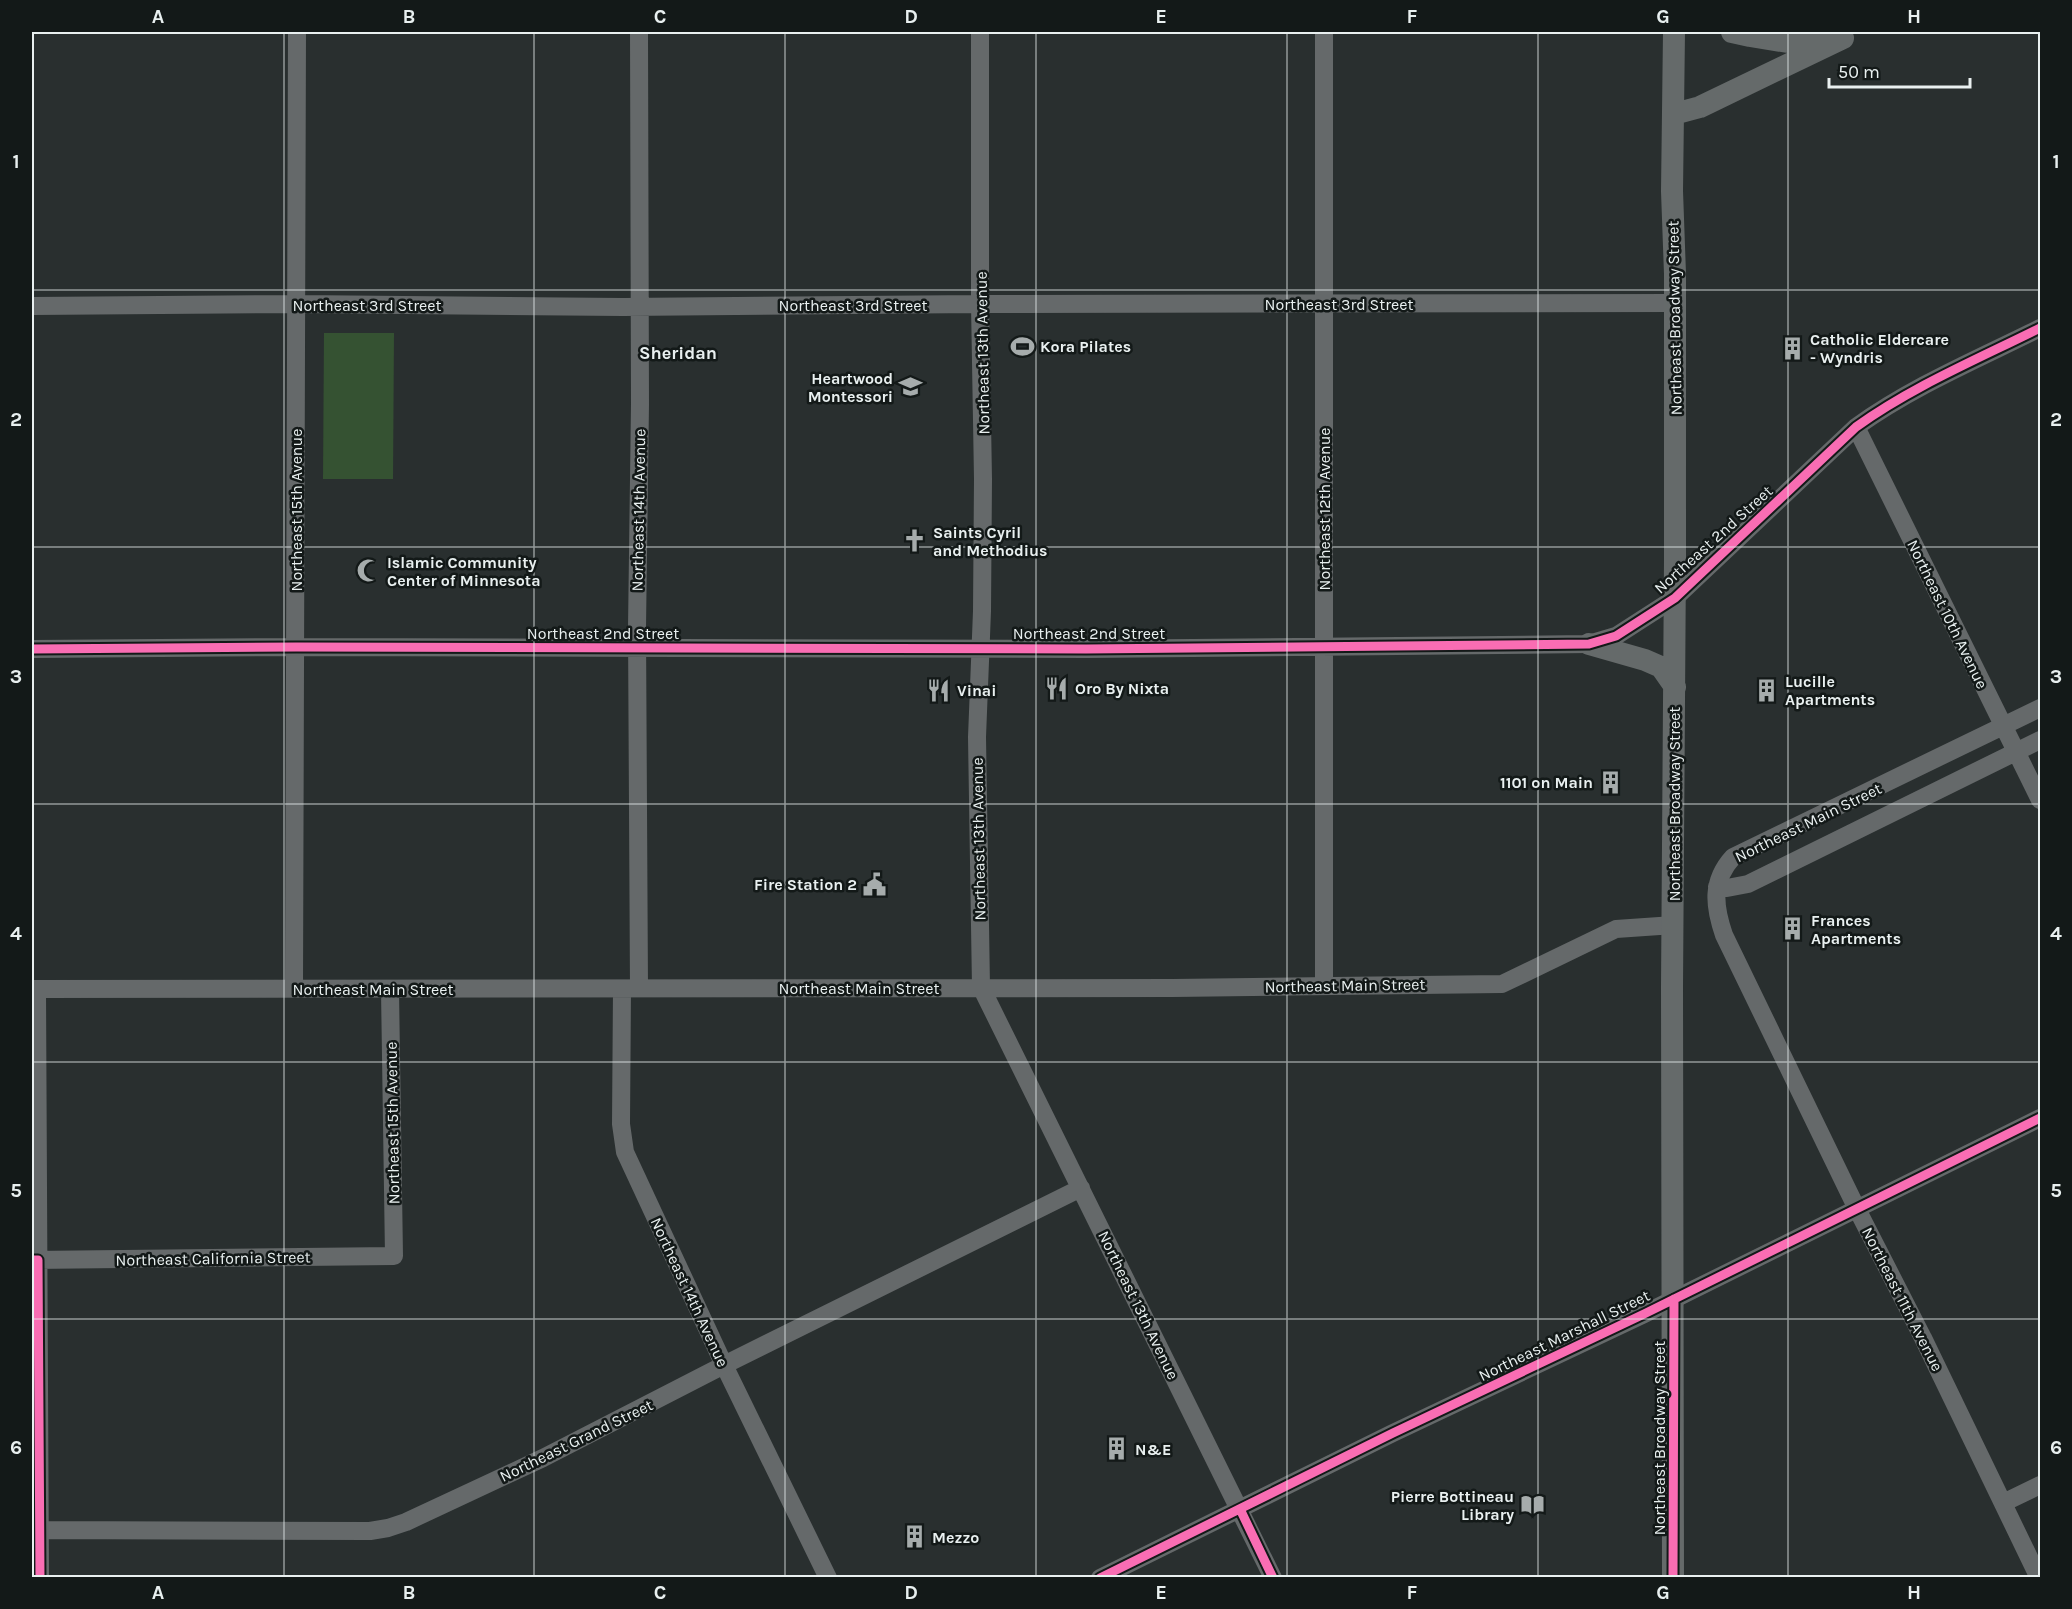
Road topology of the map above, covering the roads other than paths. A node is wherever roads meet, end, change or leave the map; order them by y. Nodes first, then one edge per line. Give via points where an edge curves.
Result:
1 (297, 32) edge
2 (639, 32) edge
3 (980, 32) edge
4 (1324, 32) edge
5 (1674, 32) edge
6 (1732, 32) edge
7 (1850, 35) edge
8 (1674, 114) junction
9 (1675, 303) junction
10 (298, 304) junction
11 (980, 304) junction
12 (1324, 304) junction
13 (32, 306) edge
14 (639, 306) junction
15 (2040, 328) edge
16 (1856, 427) junction
17 (1675, 598) junction
18 (1589, 644) junction
19 (296, 647) junction
20 (980, 647) junction
21 (1324, 647) junction
22 (637, 648) junction
23 (32, 649) edge
24 (1675, 687) junction
25 (2040, 708) edge
26 (2004, 726) junction
27 (2040, 740) edge
28 (2017, 752) junction
29 (2040, 800) edge
30 (1717, 886) junction
31 (1674, 925) junction
32 (1324, 986) junction
33 (981, 987) junction
34 (294, 988) junction
35 (630, 988) junction
36 (34, 990) edge
37 (390, 990) junction
38 (2040, 1118) edge
39 (1081, 1188) junction
40 (1857, 1209) junction
41 (394, 1256) joint
42 (35, 1260) edge
43 (1674, 1299) junction
44 (724, 1365) junction
45 (2040, 1485) edge
46 (2003, 1503) junction
47 (1240, 1509) junction
48 (36, 1530) edge
49 (40, 1578) edge
50 (828, 1578) edge
51 (1100, 1578) edge
52 (1273, 1578) edge
53 (1673, 1578) edge
54 (2039, 1578) edge

1 - 10 street, Northeast 15th Avenue
2 - 14 street, Northeast 14th Avenue
3 - 11 street, Northeast 13th Avenue
4 - 12 street, Northeast 12th Avenue
5 - 8 main road, Northeast Broadway Street
6 - 7 main road via 1794,43
7 - 8 main road via 1700,107
8 - 9 main road, Northeast Broadway Street
9 - 12 street, Northeast 3rd Street
9 - 17 main road, Northeast Broadway Street
10 - 13 street, Northeast 3rd Street
10 - 14 street, Northeast 3rd Street
10 - 19 street, Northeast 15th Avenue
11 - 12 street, Northeast 3rd Street
11 - 14 street, Northeast 3rd Street
11 - 20 street, Northeast 13th Avenue
12 - 21 street, Northeast 12th Avenue
14 - 22 street, Northeast 14th Avenue
15 - 16 street, Northeast 2nd Street via 1911,392
16 - 17 street, Northeast 2nd Street
16 - 26 street, Northeast 10th Avenue
17 - 18 street, Northeast 2nd Street via 1616,636
17 - 24 main road, Northeast Broadway Street
18 - 21 street, Northeast 2nd Street
18 - 24 main road via 1661,667
19 - 22 street, Northeast 2nd Street
19 - 23 street, Northeast 2nd Street
19 - 34 street, Northeast 15th Avenue
20 - 21 street, Northeast 2nd Street
20 - 22 street, Northeast 2nd Street
20 - 33 street, Northeast 13th Avenue via 977,737
21 - 32 street, Northeast 12th Avenue
22 - 35 street, Northeast 14th Avenue
24 - 31 main road, Northeast Broadway Street
25 - 26 street, Northeast Main Street
26 - 28 street, Northeast 10th Avenue
26 - 30 street, Northeast Main Street via 1733,857 1721,870
27 - 28 street, Northeast Main Street
28 - 29 street, Northeast 10th Avenue
28 - 30 street, Northeast Main Street via 1748,884
30 - 40 street, Northeast 11th Avenue via 1718,918 1724,935
31 - 32 street, Northeast Main Street via 1616,929 1502,984
31 - 43 main road, Northeast Broadway Street
32 - 33 street, Northeast Main Street
33 - 35 street, Northeast Main Street
33 - 39 street, Northeast 13th Avenue
34 - 36 street, Northeast Main Street
34 - 37 street, Northeast Main Street
35 - 37 street, Northeast Main Street
35 - 44 street, Northeast 14th Avenue via 621,1124 625,1152
36 - 42 street
37 - 41 street, Northeast 15th Avenue
38 - 40 street, Northeast Marshall Street
39 - 44 street, Northeast Grand Street
39 - 47 street, Northeast 13th Avenue
40 - 43 street, Northeast Marshall Street
40 - 46 street, Northeast 11th Avenue
41 - 42 street, Northeast California Street
42 - 48 street
43 - 47 street, Northeast Marshall Street
43 - 53 main road, Northeast Broadway Street
44 - 48 street, Northeast Grand Street via 543,1458 388,1528
44 - 50 street, Northeast 14th Avenue
45 - 46 street
46 - 54 street, Northeast 11th Avenue
47 - 51 street, Northeast Marshall Street
47 - 52 street, Northeast 13th Avenue
48 - 49 street

